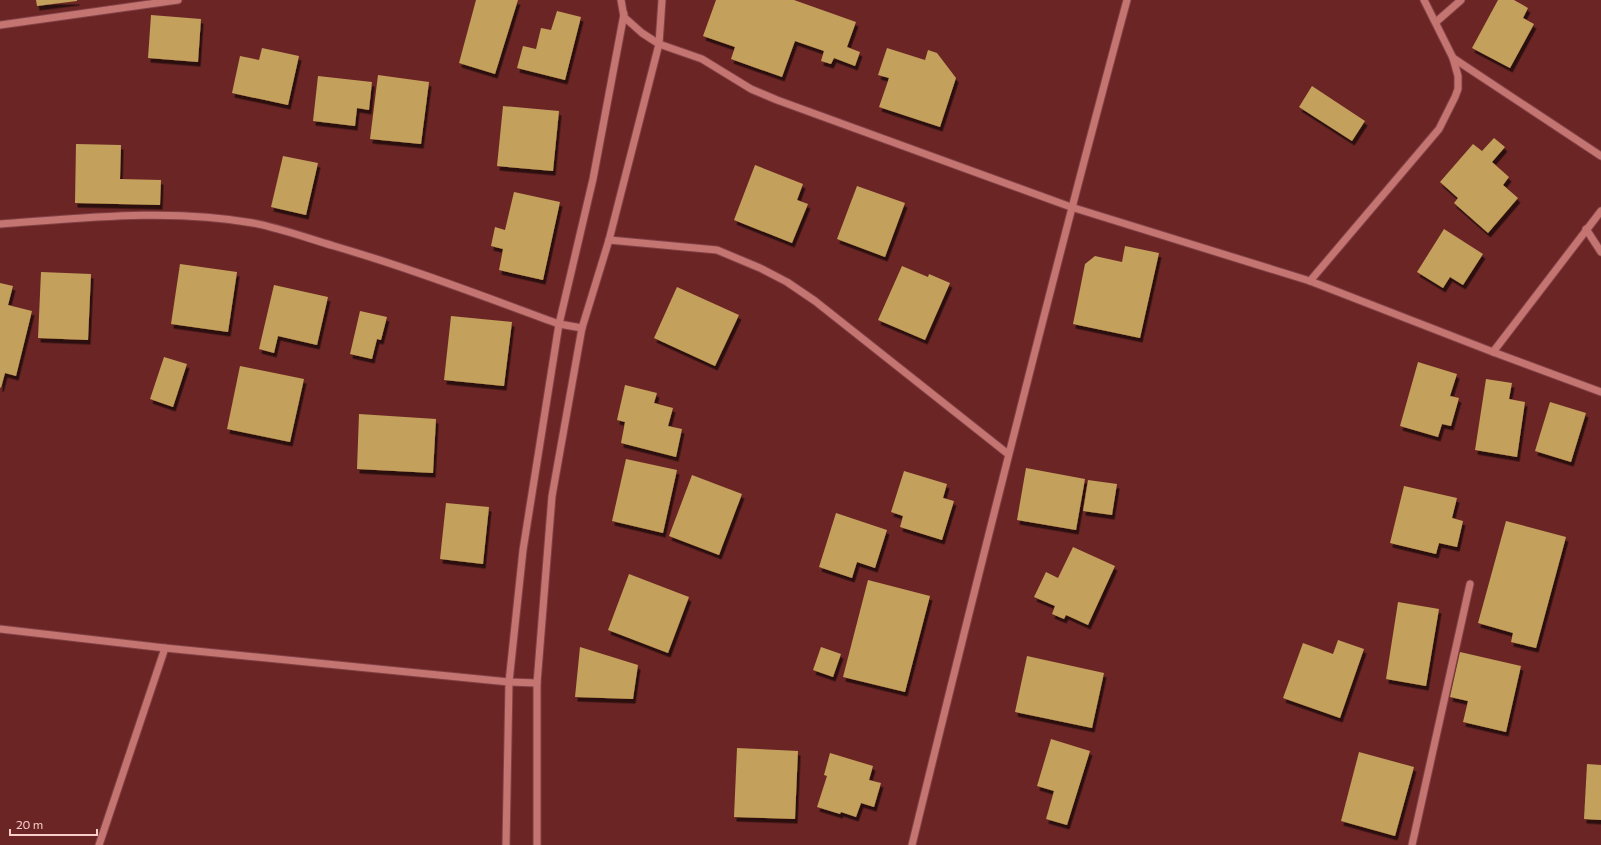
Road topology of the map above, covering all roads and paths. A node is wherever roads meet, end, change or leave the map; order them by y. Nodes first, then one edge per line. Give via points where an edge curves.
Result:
1 (178, 0) edge
2 (621, 0) edge
3 (625, 0) edge
4 (662, 0) edge
5 (1126, 0) edge
6 (1424, 0) edge
7 (1461, 0) edge
8 (624, 17) junction
9 (1436, 22) junction
10 (0, 25) edge
11 (659, 44) junction
12 (1454, 58) junction
13 (1601, 156) edge
14 (1071, 207) junction
15 (1601, 211) edge
16 (0, 224) edge
17 (1586, 229) junction
18 (609, 240) junction
19 (1601, 252) edge
20 (1310, 281) junction
21 (559, 324) junction
22 (582, 328) junction
23 (1493, 352) junction
24 (1601, 392) edge
25 (1008, 454) junction
26 (1470, 584) dead end
27 (0, 629) edge
28 (165, 648) junction
29 (509, 682) junction
30 (537, 683) junction
31 (99, 845) edge
32 (506, 845) edge
33 (537, 845) edge
34 (912, 845) edge
35 (1412, 845) edge

1 - 10 street
2 - 8 street
3 - 8 street
4 - 11 street
5 - 14 street
6 - 9 street
7 - 9 street
8 - 11 street
8 - 21 street via 593,179
9 - 12 street
11 - 14 street via 702,59 751,89 777,100
11 - 18 street
12 - 13 street
12 - 20 street via 1458,89 1439,129
14 - 20 street
14 - 25 street
15 - 17 street
16 - 21 street via 156,216 253,223 394,264
17 - 19 street
17 - 23 street
18 - 22 street
18 - 25 street via 717,250 787,282
20 - 23 street
21 - 22 street
21 - 29 street via 523,550
22 - 30 street via 552,496
23 - 24 street
25 - 34 street
26 - 35 street
27 - 28 street
28 - 29 street
28 - 31 street
29 - 30 street
29 - 32 street
30 - 33 street

